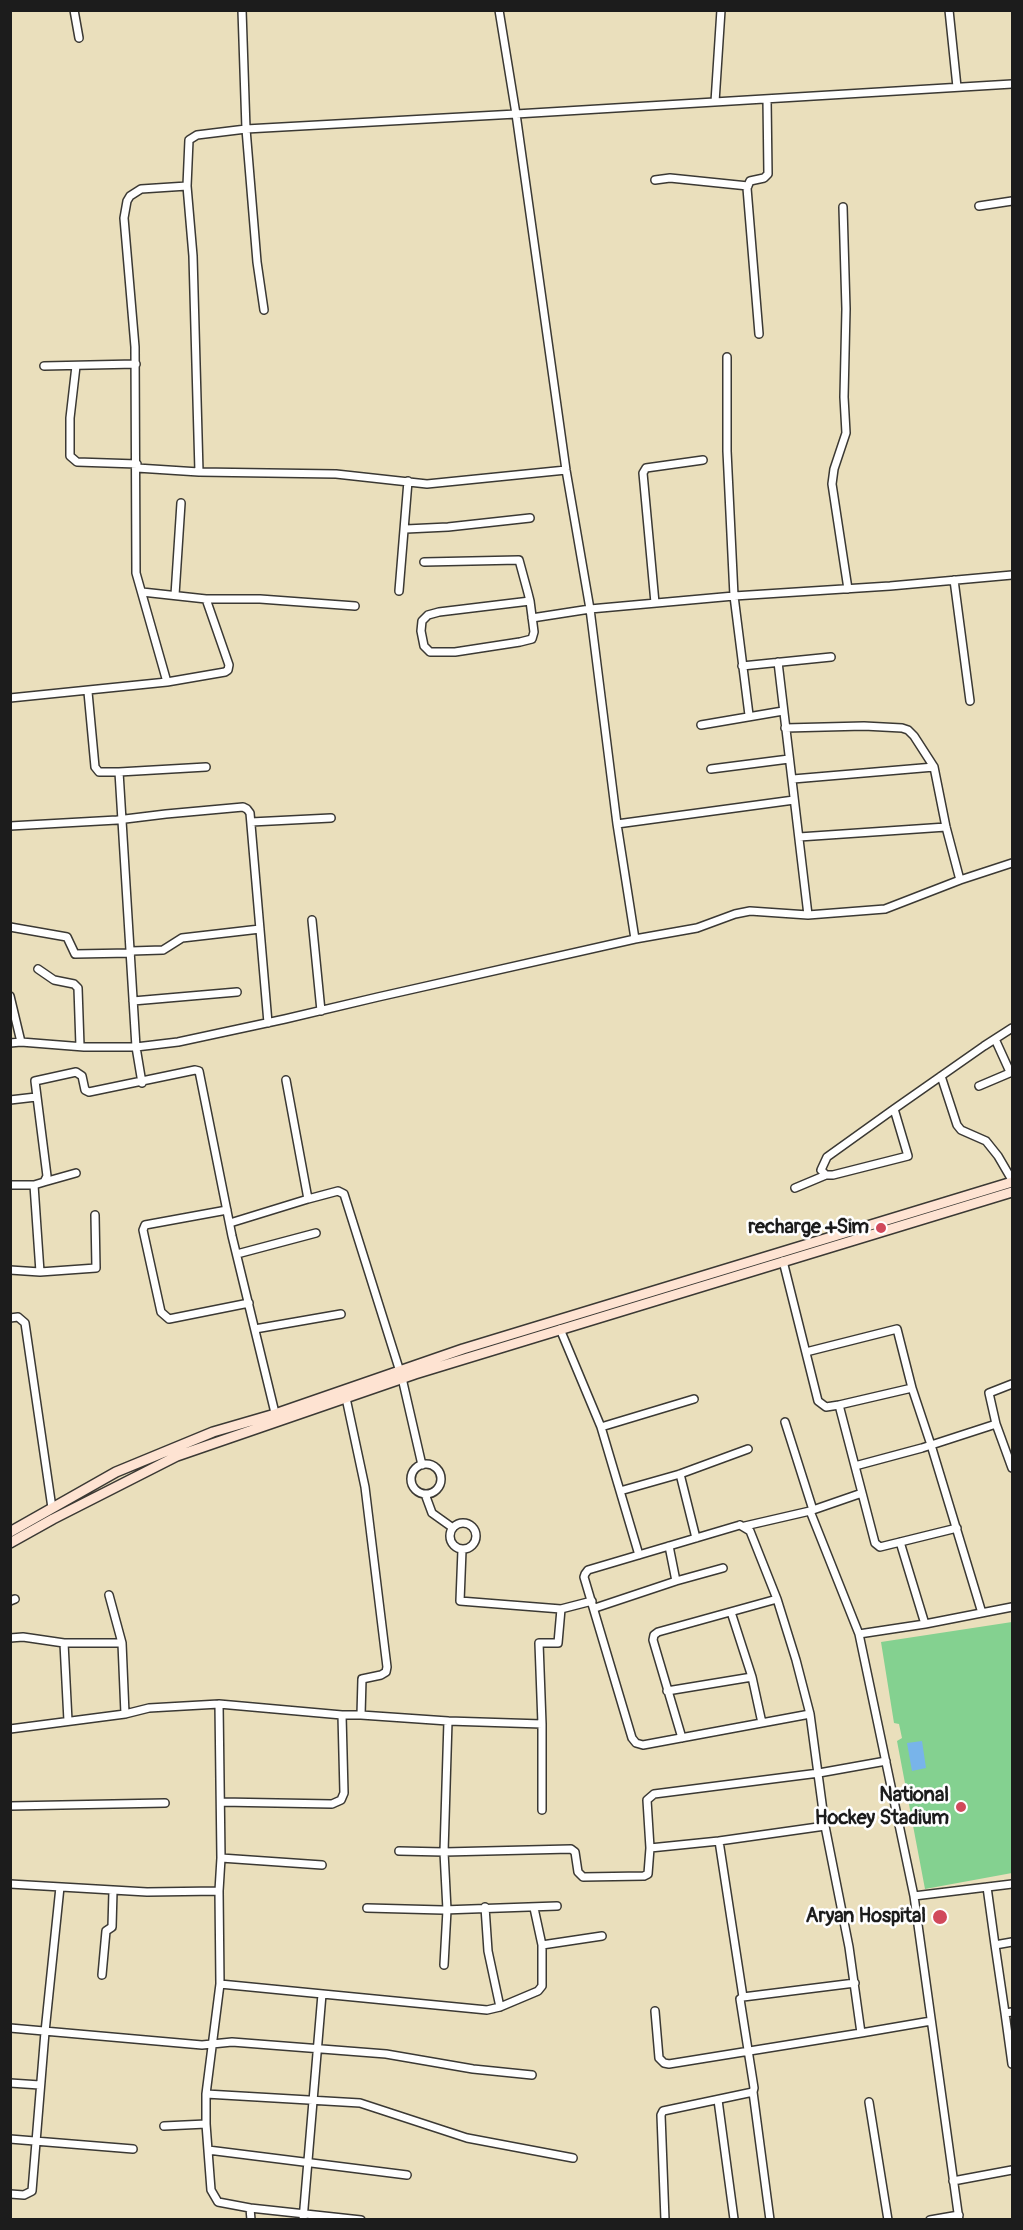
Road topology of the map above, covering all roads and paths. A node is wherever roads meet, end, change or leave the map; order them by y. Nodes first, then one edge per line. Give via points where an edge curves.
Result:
1 (74, 10) edge
2 (242, 10) edge
3 (499, 10) edge
4 (721, 10) edge
5 (949, 10) edge
6 (79, 38) dead end
7 (1012, 84) edge
8 (957, 87) junction
9 (767, 99) junction
10 (715, 102) junction
11 (516, 114) junction
12 (246, 129) junction
13 (655, 180) dead end
14 (187, 186) junction
15 (748, 186) junction
16 (1012, 201) edge
17 (979, 206) dead end
18 (843, 207) dead end
19 (264, 310) dead end
20 (759, 334) dead end
21 (727, 357) dead end
22 (136, 364) junction
23 (44, 366) dead end
24 (76, 366) junction
25 (703, 460) dead end
26 (137, 466) junction
27 (566, 470) junction
28 (199, 472) junction
29 (408, 481) junction
30 (181, 504) dead end
31 (530, 518) dead end
32 (406, 529) junction
33 (424, 562) dead end
34 (1012, 575) edge
35 (954, 580) junction
36 (848, 589) junction
37 (399, 591) dead end
38 (141, 592) junction
39 (175, 596) junction
40 (734, 596) junction
41 (206, 599) junction
42 (530, 601) junction
43 (655, 603) junction
44 (355, 606) dead end
45 (590, 609) junction
46 (532, 618) junction
47 (831, 657) dead end
48 (778, 662) junction
49 (742, 666) junction
50 (167, 681) junction
51 (88, 692) junction
52 (10, 698) edge
53 (970, 701) dead end
54 (783, 711) junction
55 (748, 715) junction
56 (701, 724) dead end
57 (785, 728) junction
58 (789, 759) junction
59 (206, 767) dead end
60 (934, 767) junction
61 (711, 769) dead end
62 (119, 772) junction
63 (793, 779) junction
64 (794, 800) junction
65 (331, 818) dead end
66 (122, 820) junction
67 (251, 822) junction
68 (617, 824) junction
69 (10, 826) edge
70 (946, 827) junction
71 (799, 837) junction
72 (1012, 863) edge
73 (960, 880) junction
74 (808, 915) junction
75 (312, 920) dead end
76 (10, 927) edge
77 (260, 929) junction
78 (634, 939) junction
79 (131, 952) junction
80 (38, 969) dead end
81 (237, 992) dead end
82 (10, 996) edge
83 (134, 1001) junction
84 (321, 1011) junction
85 (268, 1023) junction
86 (1012, 1028) edge
87 (995, 1039) junction
88 (21, 1042) junction
89 (10, 1043) edge
90 (80, 1047) junction
91 (136, 1047) junction
92 (1011, 1072) edge
93 (941, 1076) junction
94 (286, 1080) dead end
95 (142, 1083) junction
96 (980, 1086) dead end
97 (36, 1097) junction
98 (10, 1101) edge
99 (894, 1109) junction
100 (76, 1173) dead end
101 (826, 1174) junction
102 (1012, 1181) edge
103 (44, 1182) junction
104 (10, 1185) edge
105 (34, 1185) junction
106 (795, 1188) dead end
107 (1012, 1192) edge
108 (308, 1199) junction
109 (227, 1210) junction
110 (95, 1215) dead end
111 (230, 1223) junction
112 (316, 1233) dead end
113 (237, 1254) junction
114 (783, 1261) junction
115 (10, 1270) edge
116 (40, 1272) junction
117 (249, 1304) junction
118 (341, 1314) dead end
119 (10, 1317) edge
120 (255, 1329) junction
121 (561, 1329) junction
122 (806, 1352) junction
123 (401, 1374) junction
124 (1012, 1384) edge
125 (912, 1388) junction
126 (346, 1398) junction
127 (694, 1399) dead end
128 (839, 1405) junction
129 (276, 1418) junction
130 (785, 1422) dead end
131 (996, 1424) junction
132 (601, 1427) junction
133 (931, 1445) junction
134 (748, 1449) dead end
135 (422, 1465) junction
136 (1012, 1465) edge
137 (855, 1466) junction
138 (680, 1474) junction
139 (620, 1491) junction
140 (862, 1493) junction
141 (425, 1494) junction
142 (52, 1508) junction
143 (811, 1510) junction
144 (745, 1526) junction
145 (453, 1528) junction
146 (957, 1528) junction
147 (10, 1532) edge
148 (696, 1538) junction
149 (900, 1542) junction
150 (10, 1544) edge
151 (669, 1546) junction
152 (462, 1550) junction
153 (639, 1555) junction
154 (723, 1568) dead end
155 (676, 1581) junction
156 (109, 1595) dead end
157 (777, 1599) junction
158 (593, 1604) junction
159 (1012, 1607) edge
160 (561, 1609) junction
161 (731, 1612) junction
162 (982, 1612) junction
163 (925, 1624) junction
164 (859, 1634) junction
165 (10, 1638) edge
166 (64, 1643) junction
167 (122, 1643) junction
168 (752, 1677) junction
169 (667, 1691) junction
170 (219, 1704) junction
171 (125, 1714) junction
172 (810, 1714) junction
173 (342, 1715) junction
174 (361, 1715) junction
175 (68, 1721) junction
176 (448, 1721) junction
177 (762, 1723) junction
178 (542, 1724) junction
179 (10, 1729) edge
180 (682, 1738) junction
181 (886, 1761) junction
182 (819, 1773) junction
183 (221, 1802) junction
184 (165, 1803) dead end
185 (10, 1806) edge
186 (543, 1810) dead end
187 (825, 1826) junction
188 (719, 1841) junction
189 (650, 1848) junction
190 (399, 1851) dead end
191 (444, 1852) junction
192 (221, 1858) junction
193 (322, 1865) dead end
194 (10, 1884) edge
195 (1012, 1884) edge
196 (60, 1887) junction
197 (987, 1887) junction
198 (113, 1891) junction
199 (219, 1891) junction
200 (914, 1896) junction
201 (557, 1906) dead end
202 (367, 1908) dead end
203 (485, 1908) junction
204 (534, 1908) junction
205 (447, 1910) junction
206 (602, 1936) dead end
207 (1012, 1942) edge
208 (542, 1945) junction
209 (995, 1945) junction
210 (444, 1965) dead end
211 (102, 1975) dead end
212 (855, 1983) junction
213 (220, 1984) junction
214 (322, 1994) junction
215 (743, 1997) junction
216 (500, 2007) junction
217 (655, 2011) dead end
218 (1009, 2012) edge
219 (931, 2021) junction
220 (10, 2028) edge
221 (45, 2032) junction
222 (861, 2033) junction
223 (214, 2044) junction
224 (318, 2049) junction
225 (748, 2052) junction
226 (1012, 2064) edge
227 (532, 2075) dead end
228 (10, 2083) edge
229 (40, 2085) junction
230 (753, 2092) junction
231 (206, 2094) junction
232 (312, 2099) junction
233 (718, 2100) junction
234 (869, 2102) dead end
235 (206, 2124) junction
236 (164, 2126) dead end
237 (10, 2139) edge
238 (36, 2142) junction
239 (133, 2149) dead end
240 (208, 2150) junction
241 (573, 2158) dead end
242 (307, 2163) junction
243 (1012, 2170) edge
244 (407, 2175) dead end
245 (953, 2181) junction
246 (10, 2194) edge
247 (250, 2208) junction
248 (303, 2217) edge
249 (959, 2217) edge
250 (734, 2219) edge
251 (250, 2220) edge
252 (361, 2220) edge
253 (665, 2220) edge
254 (770, 2220) edge
255 (888, 2220) edge
256 (930, 2220) edge

1 - 6 street
2 - 12 street
3 - 11 street
4 - 10 street
5 - 8 street
7 - 8 street
8 - 9 street
9 - 10 street
9 - 15 street via 768,174 750,181
10 - 11 street
11 - 12 street
11 - 27 street
12 - 14 street via 191,138
12 - 19 street
13 - 15 street
14 - 22 street via 141,189 130,196 125,207
14 - 28 street via 193,256
15 - 20 street
16 - 17 street
18 - 36 street via 846,433 832,484
21 - 40 street
22 - 24 street
22 - 26 street
23 - 24 street
24 - 26 street via 70,456 77,462
25 - 43 street via 646,468 643,472
26 - 28 street
26 - 38 street via 135,563
27 - 29 street via 433,484
27 - 45 street
28 - 29 street via 336,474
29 - 32 street
30 - 39 street
31 - 32 street
32 - 37 street
33 - 42 street via 516,559 521,562
34 - 35 street
35 - 36 street
35 - 53 street
36 - 40 street
38 - 39 street
38 - 50 street
39 - 41 street
40 - 43 street
40 - 49 street
41 - 44 street
41 - 50 street via 228,670
42 - 46 street
42 - 46 street via 428,615 421,625 422,639 427,651 434,653 520,642 533,636
43 - 45 street
45 - 46 street
45 - 68 street
47 - 48 street
48 - 49 street
48 - 54 street
49 - 55 street
50 - 51 street
51 - 52 street
51 - 62 street via 95,767 99,772
54 - 55 street
54 - 57 street
55 - 56 street
57 - 58 street
57 - 60 street via 902,728 914,736
58 - 61 street
58 - 63 street
59 - 62 street
60 - 63 street
60 - 70 street
62 - 66 street
63 - 64 street
64 - 68 street
64 - 71 street
65 - 67 street
66 - 67 street via 243,807 250,813
66 - 69 street
66 - 79 street
67 - 77 street
68 - 78 street
70 - 71 street
70 - 73 street
71 - 74 street
72 - 73 street
73 - 74 street via 885,909
74 - 78 street via 750,911 697,928
75 - 84 street
76 - 79 street via 67,937 75,954
77 - 79 street via 182,938 163,950
77 - 85 street
78 - 84 street
79 - 83 street
80 - 90 street via 54,980 78,988
81 - 83 street
82 - 88 street
83 - 91 street
84 - 85 street
85 - 91 street
86 - 87 street
87 - 92 street
87 - 93 street
88 - 89 street
88 - 90 street
90 - 91 street
91 - 95 street
92 - 96 street
93 - 99 street
93 - 102 street via 957,1125 986,1141
94 - 108 street
95 - 97 street via 89,1092 76,1072 35,1081
95 - 109 street via 199,1071
97 - 98 street
97 - 103 street via 47,1176
99 - 101 street via 827,1157 821,1170
99 - 101 street via 908,1156
100 - 103 street
101 - 106 street
102 - 123 street via 655,1289
103 - 105 street
104 - 105 street
105 - 116 street
107 - 114 street
108 - 111 street
108 - 123 street via 338,1191 344,1194
109 - 111 street
109 - 117 street via 145,1225 161,1312 169,1319
110 - 116 street via 96,1268
111 - 113 street
112 - 113 street
113 - 117 street
114 - 121 street
114 - 122 street
115 - 116 street
117 - 120 street
118 - 120 street
119 - 142 street via 25,1323
120 - 129 street
121 - 123 street
121 - 132 street
122 - 125 street via 897,1329
122 - 128 street via 818,1401 826,1407
123 - 126 street
123 - 129 street
123 - 135 street
124 - 131 street via 989,1393
125 - 128 street
125 - 133 street
126 - 129 street
126 - 174 street via 365,1487 387,1666 381,1676 362,1679
127 - 132 street
128 - 137 street
129 - 142 street via 213,1432 116,1472
129 - 150 street via 177,1456
130 - 143 street
131 - 133 street
131 - 136 street
132 - 139 street
133 - 137 street
133 - 146 street
134 - 138 street
135 - 141 street via 414,1469 411,1478 413,1487
135 - 141 street via 432,1466 440,1478 434,1491
137 - 140 street
138 - 139 street
138 - 148 street
139 - 153 street
140 - 143 street
140 - 149 street via 875,1543 880,1547
141 - 145 street via 432,1513
142 - 147 street
143 - 144 street
143 - 164 street
144 - 148 street
144 - 157 street
145 - 152 street via 450,1540
145 - 152 street via 465,1523 475,1530 475,1543
146 - 149 street
146 - 162 street
148 - 151 street
149 - 163 street
151 - 153 street
151 - 155 street
152 - 160 street via 460,1601
153 - 158 street via 588,1570 584,1578
154 - 155 street
155 - 158 street
156 - 167 street
157 - 161 street
157 - 172 street
158 - 160 street
158 - 180 street via 634,1741 643,1745
159 - 162 street
160 - 178 street via 558,1642 539,1643
161 - 168 street
161 - 169 street via 654,1635
162 - 163 street
163 - 164 street
164 - 181 street
165 - 166 street
166 - 167 street
166 - 175 street
167 - 171 street
168 - 169 street
168 - 177 street
169 - 180 street
170 - 171 street via 148,1708
170 - 173 street
170 - 183 street
171 - 175 street
172 - 177 street
172 - 182 street
173 - 174 street
173 - 183 street via 341,1800 332,1804
174 - 176 street
175 - 179 street
176 - 178 street
176 - 191 street
177 - 180 street
178 - 186 street
181 - 182 street
181 - 200 street
182 - 187 street
182 - 189 street via 651,1796 647,1800
183 - 192 street
184 - 185 street
187 - 188 street
187 - 212 street
188 - 189 street
188 - 215 street
189 - 191 street via 650,1870 644,1876 583,1877 571,1849
190 - 191 street
191 - 205 street
192 - 193 street
192 - 199 street
194 - 196 street
195 - 197 street
196 - 198 street
196 - 221 street
197 - 200 street
197 - 209 street
198 - 199 street
198 - 211 street via 112,1927 106,1931
199 - 213 street
200 - 219 street
201 - 204 street
202 - 205 street
203 - 204 street
203 - 205 street
203 - 216 street via 488,1950
204 - 208 street
205 - 210 street
206 - 208 street
207 - 209 street
208 - 216 street via 542,1986
209 - 218 street
212 - 215 street
212 - 222 street
213 - 214 street
213 - 223 street
214 - 216 street via 486,2010
214 - 224 street
215 - 225 street via 739,2002
217 - 225 street via 660,2058 664,2063
218 - 226 street
219 - 222 street
219 - 245 street
220 - 221 street
221 - 223 street
221 - 229 street
222 - 225 street
223 - 224 street
223 - 231 street
224 - 227 street via 386,2054
224 - 232 street
225 - 230 street
228 - 229 street
229 - 238 street
230 - 233 street
230 - 254 street
231 - 232 street
231 - 235 street
232 - 241 street via 360,2103 467,2138
232 - 242 street
233 - 250 street
233 - 253 street via 667,2109 661,2115
234 - 255 street
235 - 236 street
235 - 240 street
237 - 238 street
238 - 239 street
238 - 246 street via 32,2191
240 - 242 street
240 - 247 street via 213,2197 218,2202
242 - 244 street
242 - 248 street
243 - 245 street
245 - 249 street
247 - 248 street
247 - 251 street
248 - 252 street
249 - 256 street

